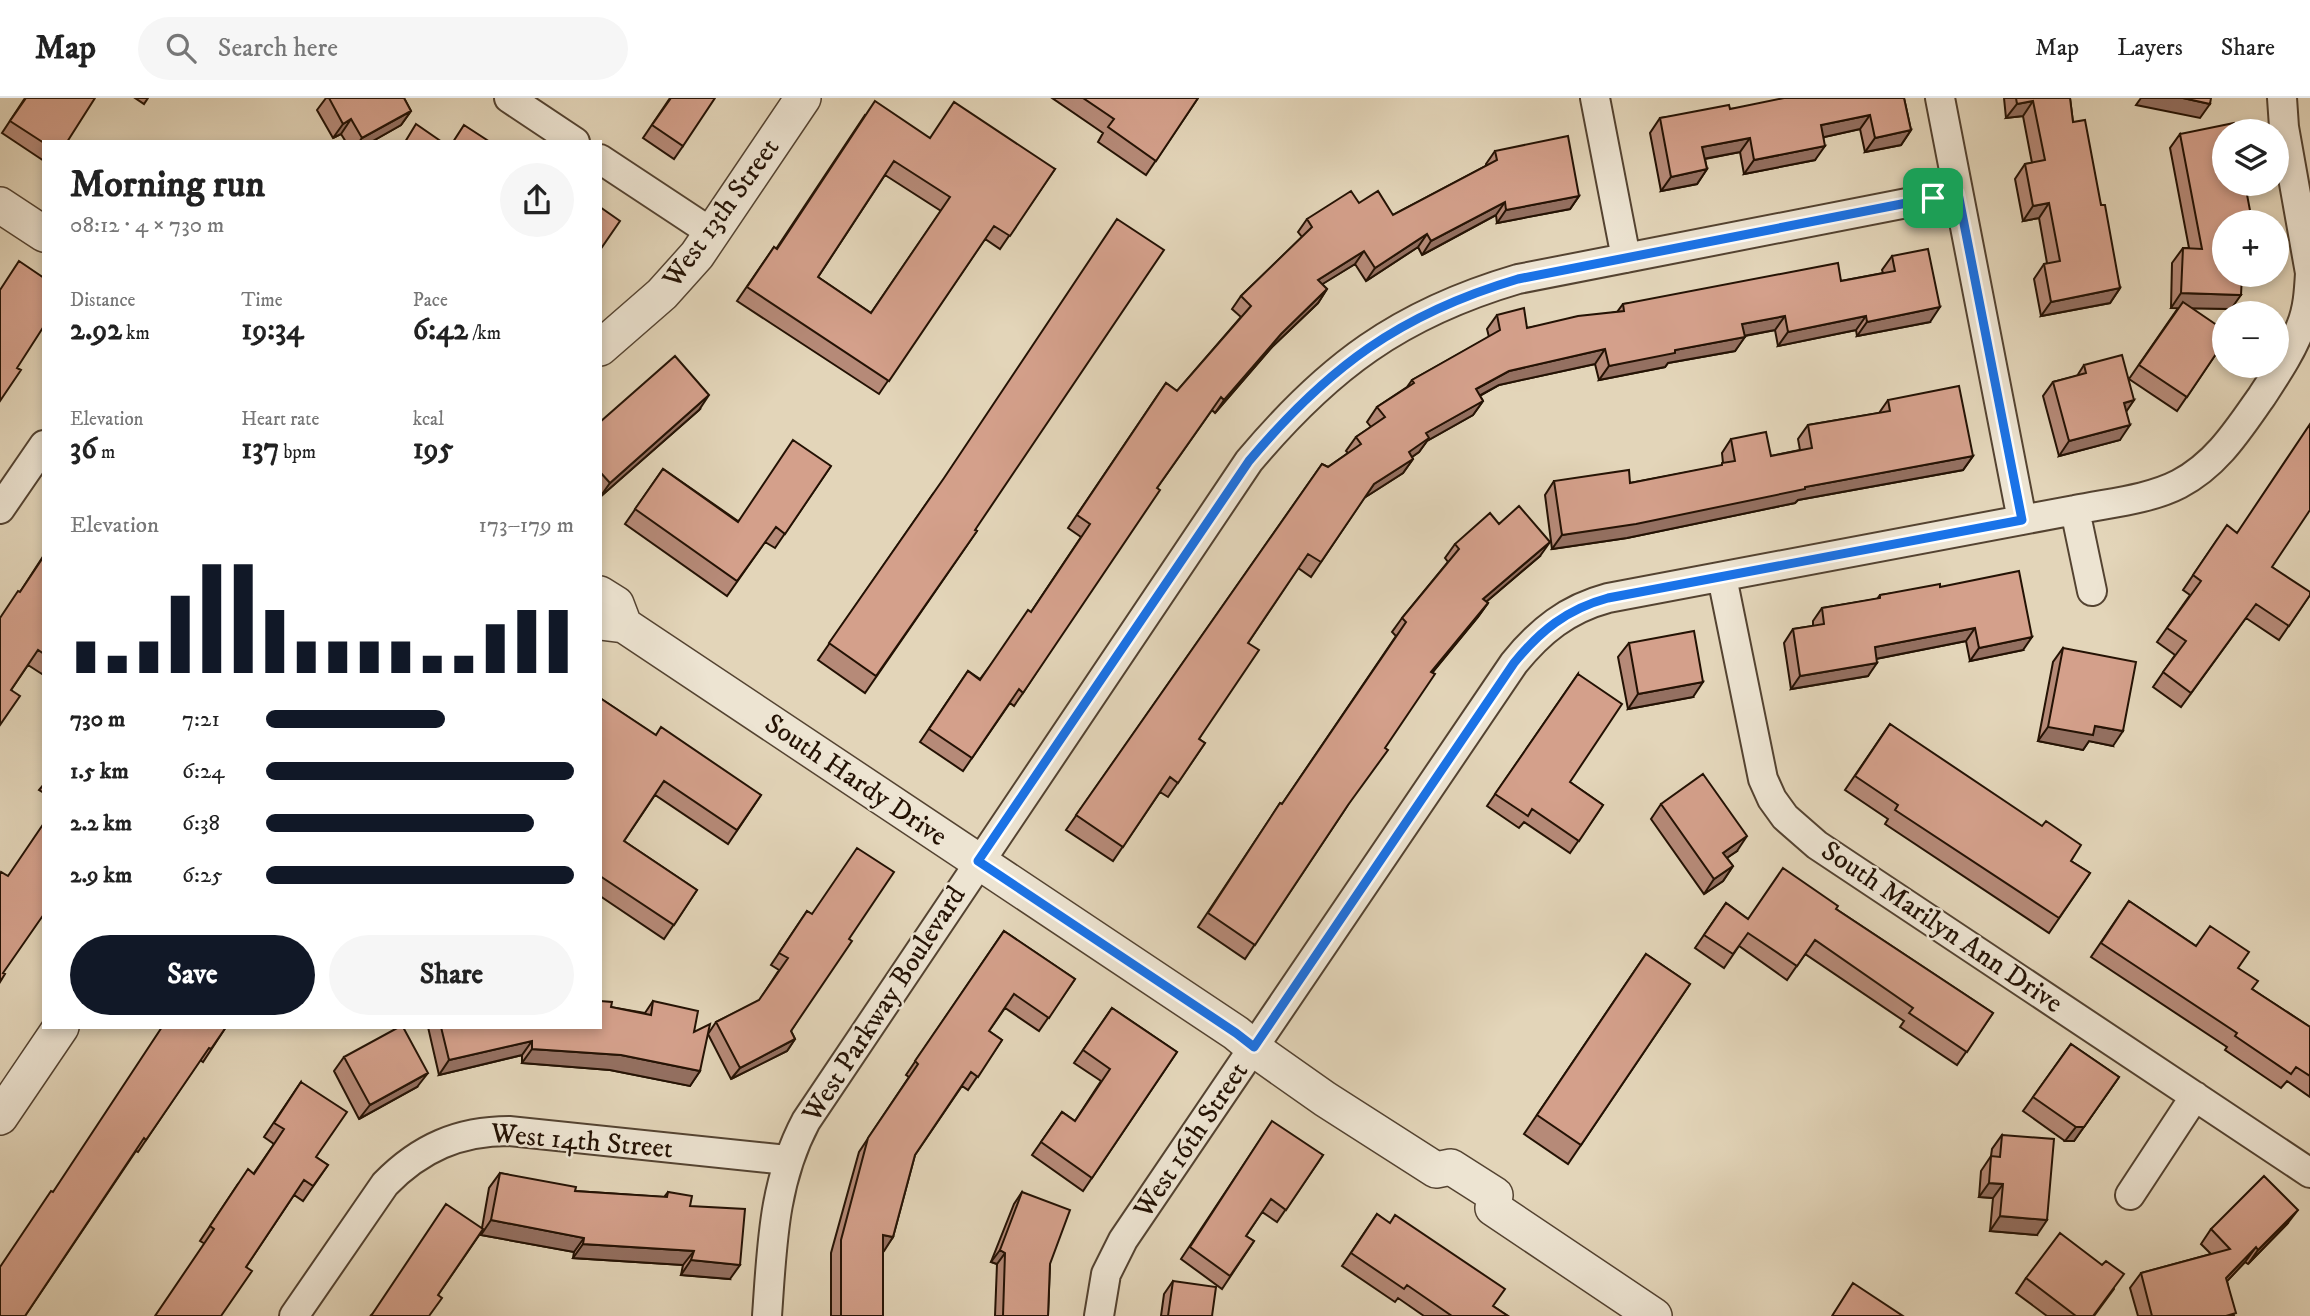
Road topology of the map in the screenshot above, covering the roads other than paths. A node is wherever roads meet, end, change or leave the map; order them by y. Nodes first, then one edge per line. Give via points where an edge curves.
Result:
1 (509, 98) edge
2 (803, 98) edge
3 (1595, 98) edge
4 (1940, 98) edge
5 (2282, 98) edge
6 (572, 140) edge
7 (602, 160) edge
8 (1958, 193) junction
9 (0, 205) edge
10 (42, 233) edge
11 (712, 233) junction
12 (1626, 258) junction
13 (2310, 273) edge
14 (602, 346) edge
15 (42, 448) edge
16 (0, 509) edge
17 (2075, 510) junction
18 (2022, 520) junction
19 (1722, 577) junction
20 (2092, 591) dead end
21 (602, 595) edge
22 (612, 623) edge
23 (978, 861) junction
24 (60, 1029) edge
25 (1254, 1047) junction
26 (2195, 1096) junction
27 (0, 1117) edge
28 (787, 1160) junction
29 (2310, 1173) edge
30 (2130, 1195) dead end
31 (294, 1316) edge
32 (767, 1316) edge
33 (1099, 1316) edge
34 (1654, 1316) edge

1 - 6 street
2 - 11 street, West 13th Street
3 - 12 street
4 - 8 street
5 - 13 street, West 16th Street
7 - 11 street
8 - 12 street, West Parkway Boulevard
8 - 18 street
9 - 10 street
11 - 14 street, West 13th Street via 662,294
12 - 23 street, West Parkway Boulevard via 1518,279 1459,298 1373,344 1318,386 1249,461
13 - 17 street, West 16th Street via 2305,314 2289,354 2218,455 2175,486
15 - 16 street
17 - 18 street, West 16th Street
17 - 20 street
18 - 19 street, West 16th Street
19 - 25 street, West 16th Street via 1588,603 1546,627 1514,663
19 - 26 street, South Marilyn Ann Drive via 1758,761 1772,799 1785,817 1817,845
21 - 22 street, South Hardy Drive via 616,604
22 - 23 street, South Hardy Drive
23 - 25 street, South Hardy Drive
23 - 28 street, West Parkway Boulevard via 806,1121
24 - 27 street
25 - 33 street, West 16th Street via 1123,1240 1106,1274
25 - 34 street, South Hardy Drive via 1436,1170 1437,1186 1481,1213 1493,1208
26 - 29 street, South Marilyn Ann Drive
26 - 30 street
28 - 31 street, West 14th Street via 509,1131 453,1138 422,1152 385,1184
28 - 32 street, West Parkway Boulevard via 775,1222

